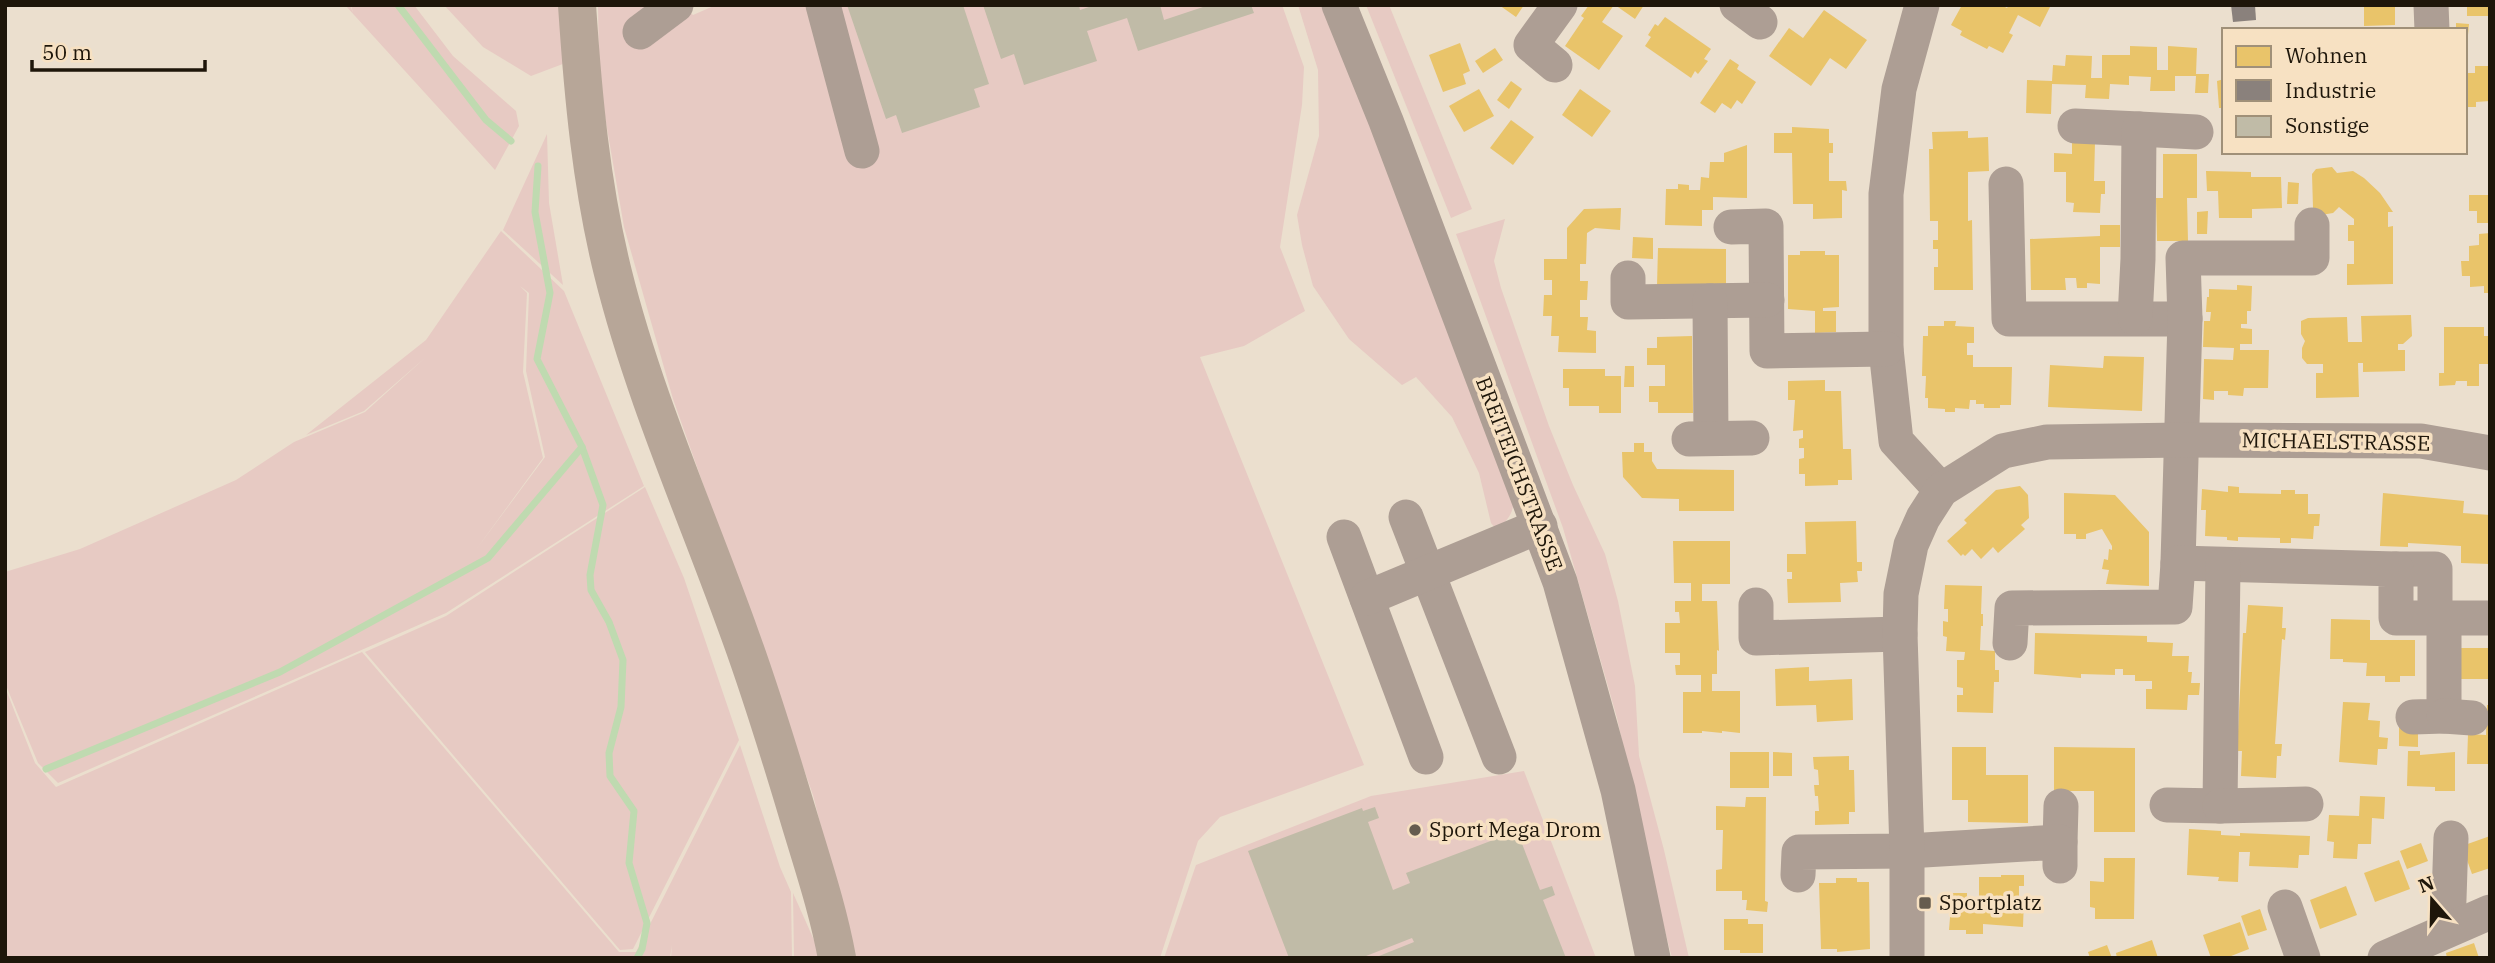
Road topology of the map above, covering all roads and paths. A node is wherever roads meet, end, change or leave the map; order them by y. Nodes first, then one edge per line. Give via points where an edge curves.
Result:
1 (577, 5) edge
2 (676, 5) edge
3 (823, 5) edge
4 (1339, 5) edge
5 (1560, 5) edge
6 (1922, 5) edge
7 (2431, 5) edge
8 (2432, 28) edge
9 (640, 32) dead end
10 (1533, 47) dead end
11 (2075, 126) dead end
12 (2139, 129) junction
13 (2196, 132) dead end
14 (862, 151) dead end
15 (2006, 184) dead end
16 (1731, 227) dead end
17 (2312, 256) dead end
18 (2183, 258) junction
19 (2138, 259) junction
20 (1767, 300) junction
21 (1710, 301) junction
22 (1628, 302) dead end
23 (2135, 318) junction
24 (2185, 319) junction
25 (1886, 349) junction
26 (1710, 351) junction
27 (1767, 351) junction
28 (1752, 438) dead end
29 (2182, 440) junction
30 (2490, 453) edge
31 (1941, 490) junction
32 (1406, 517) dead end
33 (1539, 526) junction
34 (1344, 537) dead end
35 (2178, 563) junction
36 (2223, 565) junction
37 (1426, 572) junction
38 (1367, 598) junction
39 (2175, 607) junction
40 (2222, 608) junction
41 (2435, 617) junction
42 (2490, 618) edge
43 (1900, 634) junction
44 (1756, 637) dead end
45 (2010, 643) dead end
46 (2443, 717) dead end
47 (1426, 757) dead end
48 (1499, 757) dead end
49 (2306, 804) dead end
50 (2167, 805) dead end
51 (2061, 806) dead end
52 (2220, 806) junction
53 (2451, 838) dead end
54 (1907, 851) junction
55 (1798, 853) dead end
56 (2285, 907) dead end
57 (2490, 912) edge
58 (2448, 929) junction
59 (837, 958) edge
60 (1653, 958) edge
61 (1907, 958) edge
62 (2303, 958) edge
63 (2385, 958) edge

1 - 59 main road via 587,133 613,274 776,742
2 - 9 street
3 - 14 street
4 - 33 street, BREITEICHSTRASSE
5 - 10 street
6 - 25 street via 1899,89 1886,194
7 - 8 street
11 - 12 street
12 - 13 street
12 - 19 street
15 - 23 street via 2009,319
16 - 20 street via 1779,226
17 - 18 street
18 - 19 street
18 - 24 street
19 - 23 street
20 - 21 street
20 - 27 street
21 - 22 street
21 - 26 street
23 - 24 street
24 - 29 street
25 - 27 street
25 - 31 street via 1896,441
26 - 27 street
26 - 28 street via 1699,439
29 - 30 street, MICHAELSTRASSE via 2421,441
29 - 31 street, MICHAELSTRASSE via 2047,442 2003,451
29 - 35 street
31 - 43 street, MICHAELSTRASSE via 1911,545 1901,594
32 - 37 street
33 - 37 street
33 - 60 street, BREITEICHSTRASSE via 1560,582 1618,790
34 - 38 street
35 - 36 street
35 - 39 street
36 - 40 street
36 - 41 street via 2396,569 2396,618
37 - 38 street
37 - 48 street
38 - 47 street
39 - 40 street
39 - 45 street via 2014,594
40 - 52 street
41 - 42 street
41 - 46 street via 2444,627
43 - 44 street
43 - 54 street, MICHAELSTRASSE
49 - 52 street
50 - 52 street
51 - 54 street via 2060,854
53 - 58 street
54 - 55 street
54 - 61 street, MICHAELSTRASSE
56 - 62 street
57 - 58 street
58 - 63 street

